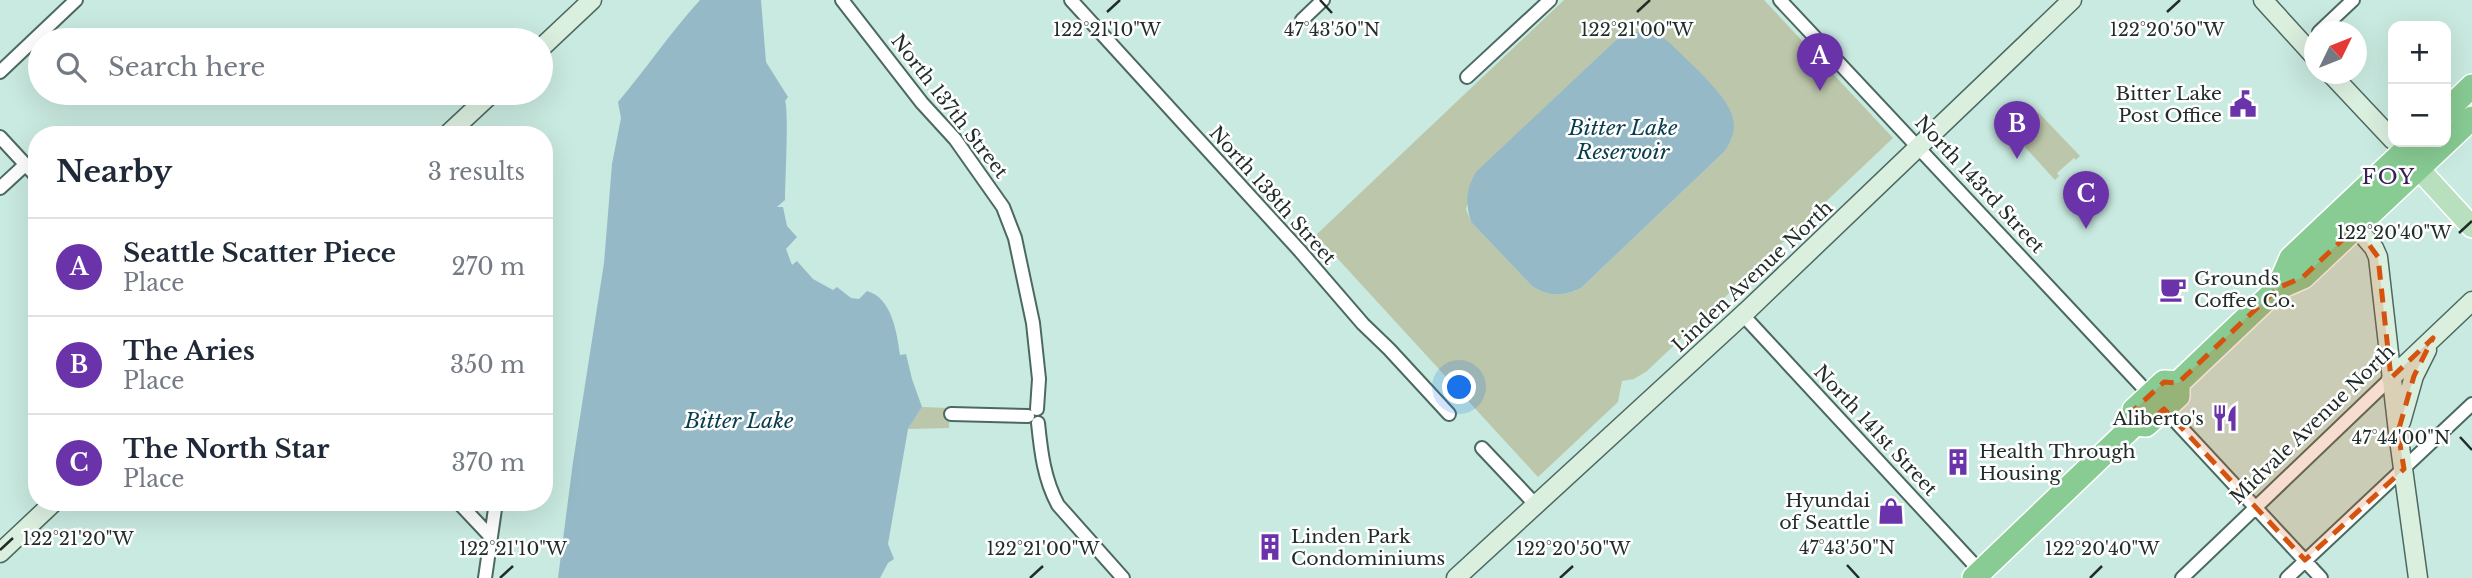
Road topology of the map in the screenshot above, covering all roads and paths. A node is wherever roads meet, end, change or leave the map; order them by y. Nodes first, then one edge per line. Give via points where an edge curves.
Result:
1 (76, 0) edge
2 (592, 0) edge
3 (842, 0) edge
4 (1070, 0) edge
5 (1323, 0) edge
6 (1550, 0) edge
7 (1780, 0) edge
8 (2072, 0) edge
9 (2263, 0) edge
10 (2353, 0) edge
11 (1302, 20) dead end
12 (2331, 21) edge
13 (46, 28) edge
14 (553, 36) edge
15 (2304, 39) edge
16 (28, 45) edge
17 (0, 72) edge
18 (1467, 78) dead end
19 (2341, 84) edge
20 (2472, 86) edge
21 (479, 105) edge
22 (2451, 106) edge
23 (2472, 118) edge
24 (457, 126) edge
25 (2388, 131) edge
26 (0, 137) edge
27 (1919, 147) junction
28 (2398, 147) edge
29 (2403, 147) edge
30 (25, 165) junction
31 (28, 168) edge
32 (2419, 169) junction
33 (0, 188) edge
34 (2356, 227) junction
35 (2472, 227) edge
36 (2278, 288) junction
37 (2472, 301) edge
38 (1742, 314) junction
39 (2434, 338) junction
40 (2391, 378) junction
41 (2157, 402) junction
42 (2472, 404) edge
43 (951, 414) dead end
44 (1449, 414) dead end
45 (1034, 416) junction
46 (2398, 432) junction
47 (1482, 448) dead end
48 (2403, 469) junction
49 (1535, 504) junction
50 (2255, 506) junction
51 (44, 511) edge
52 (466, 511) edge
53 (494, 511) edge
54 (490, 536) junction
55 (0, 553) edge
56 (2305, 560) junction
57 (1977, 575) edge
58 (1121, 577) edge
59 (485, 578) edge
60 (1456, 578) edge
61 (2182, 578) edge
62 (2287, 578) edge
63 (2321, 578) edge
64 (2418, 578) edge

1 - 13 street
2 - 14 street
3 - 45 street, North 137th Street via 1003,207 1015,238 1033,323 1039,379
4 - 44 street, North 138th Street
5 - 11 street
6 - 18 street
7 - 27 street, North 143rd Street
8 - 27 street, Linden Avenue North
9 - 15 street
10 - 12 street
16 - 17 street
19 - 25 street
20 - 22 highway
21 - 24 street
23 - 32 highway
26 - 30 street
27 - 38 street, Linden Avenue North
27 - 41 street, North 143rd Street
28 - 36 highway via 2291,258
29 - 32 main road
30 - 31 street
30 - 33 street
32 - 34 highway
32 - 35 main road
34 - 36 highway via 2303,277
34 - 40 street via 2378,257
36 - 41 highway via 2178,383 2178,396
37 - 39 street, Midvale Avenue North
38 - 49 street, Linden Avenue North
38 - 57 street, North 141st Street
39 - 40 street, Midvale Avenue North
39 - 46 street via 2414,376
40 - 46 street
40 - 50 street, Midvale Avenue North
41 - 50 street, North 143rd Street
41 - 57 highway via 2146,425 2136,424
42 - 48 street
43 - 45 street
45 - 58 street, North 137th Street via 1050,491
46 - 48 street
47 - 49 street
48 - 56 street
48 - 64 street
49 - 60 street, Linden Avenue North
50 - 56 street, North 143rd Street
50 - 61 street, Midvale Avenue North
51 - 55 street
52 - 54 street
53 - 54 street
54 - 59 street
56 - 62 street
56 - 63 street, North 143rd Street

